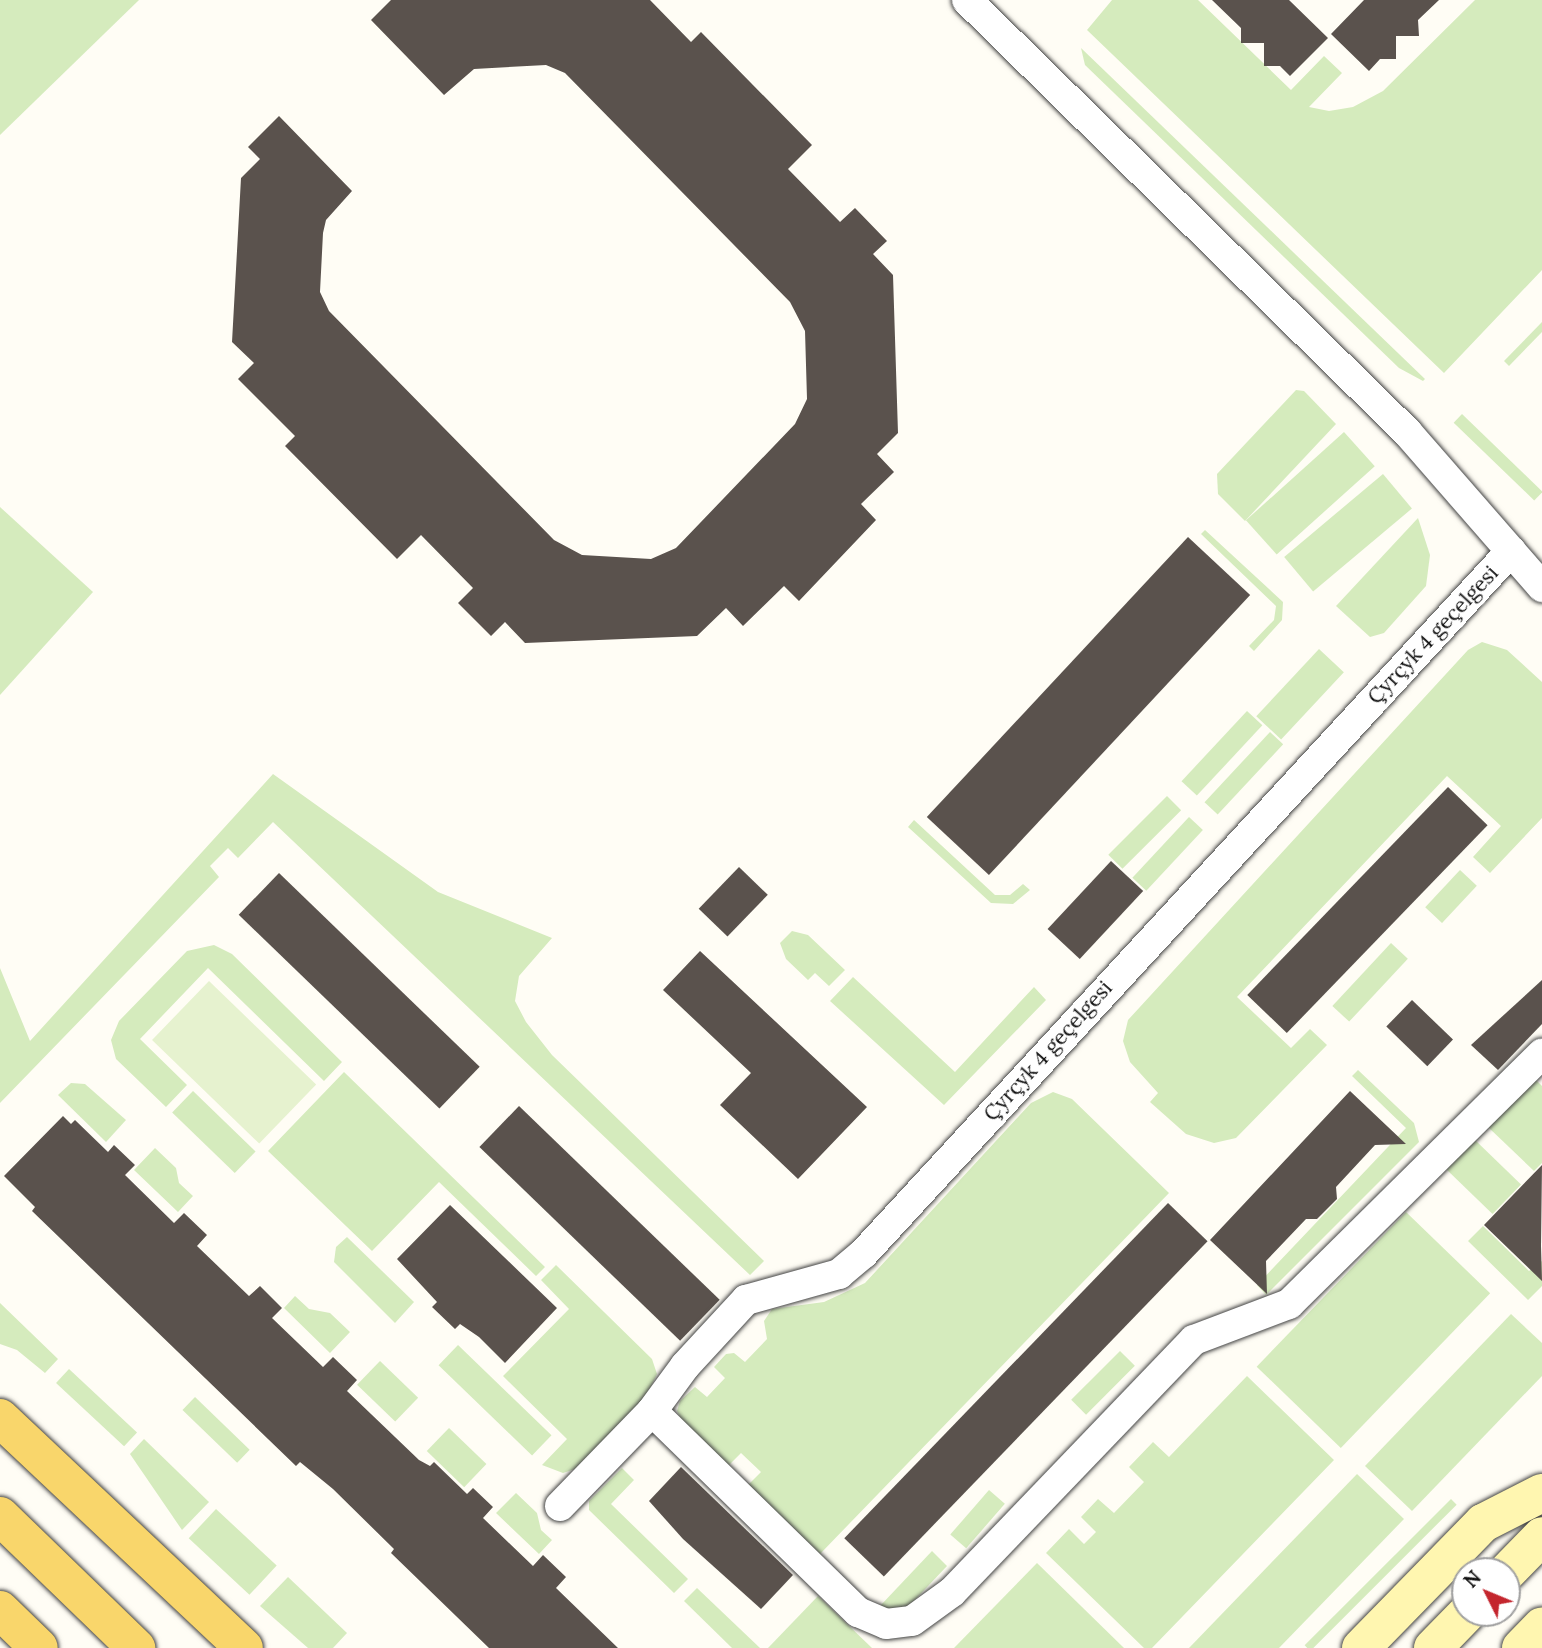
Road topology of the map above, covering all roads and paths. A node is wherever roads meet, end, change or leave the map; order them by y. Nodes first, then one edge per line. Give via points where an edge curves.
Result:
1 (967, 0) edge
2 (1511, 551) junction
3 (1542, 587) edge
4 (1542, 1054) edge
5 (652, 1411) junction
6 (0, 1418) edge
7 (1542, 1493) edge
8 (560, 1506) dead end
9 (8, 1523) edge
10 (1542, 1536) edge
11 (1521, 1558) edge
12 (0, 1610) edge
13 (1542, 1626) edge
14 (1453, 1627) edge
15 (39, 1648) edge
16 (136, 1648) edge
17 (244, 1648) edge
18 (1361, 1648) edge
19 (1433, 1648) edge
20 (1521, 1648) edge

1 - 2 street via 1407,432
2 - 3 street
2 - 5 street, Çyrçyk 4 geçelgesi via 863,1254 839,1273 746,1300 685,1366
4 - 5 street via 1289,1304 1194,1340 952,1592 912,1621 886,1624 858,1612
5 - 8 street, Çyrçyk 4 geçelgesi
6 - 17 main road
7 - 18 main road via 1483,1522
9 - 16 main road
10 - 11 main road
12 - 15 main road
13 - 20 main road
14 - 19 main road

